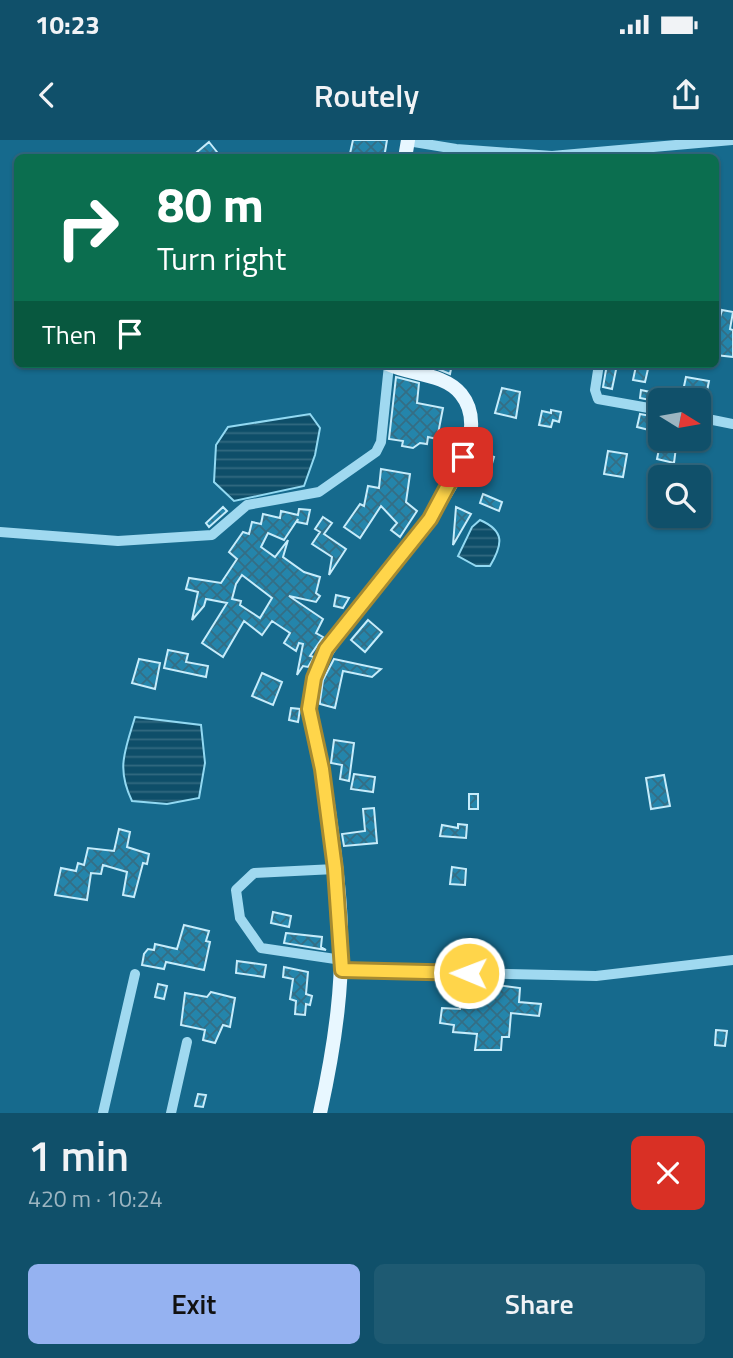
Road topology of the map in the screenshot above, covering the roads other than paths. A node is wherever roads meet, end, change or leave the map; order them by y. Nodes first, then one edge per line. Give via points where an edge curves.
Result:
1 (408, 140) edge
2 (732, 140) edge
3 (525, 154) edge
4 (636, 154) edge
5 (389, 368) edge
6 (400, 368) edge
7 (598, 368) edge
8 (648, 408) edge
9 (711, 420) edge
10 (733, 424) edge
11 (0, 531) edge
12 (335, 869) junction
13 (733, 960) edge
14 (342, 965) junction
15 (135, 974) dead end
16 (187, 1042) dead end
17 (103, 1113) edge
18 (171, 1113) edge
19 (320, 1113) edge

1 - 3 street
2 - 4 street
5 - 11 street via 376,452 319,492 247,505 212,535 118,541
6 - 12 main road via 439,379 460,393 471,425 469,444 430,519 326,649 314,678 309,709
7 - 8 street via 598,399
9 - 10 street
12 - 14 main road
12 - 14 street via 254,873 236,890 240,918 261,948
13 - 14 street via 596,976
14 - 19 main road via 336,1031
15 - 17 street
16 - 18 street

